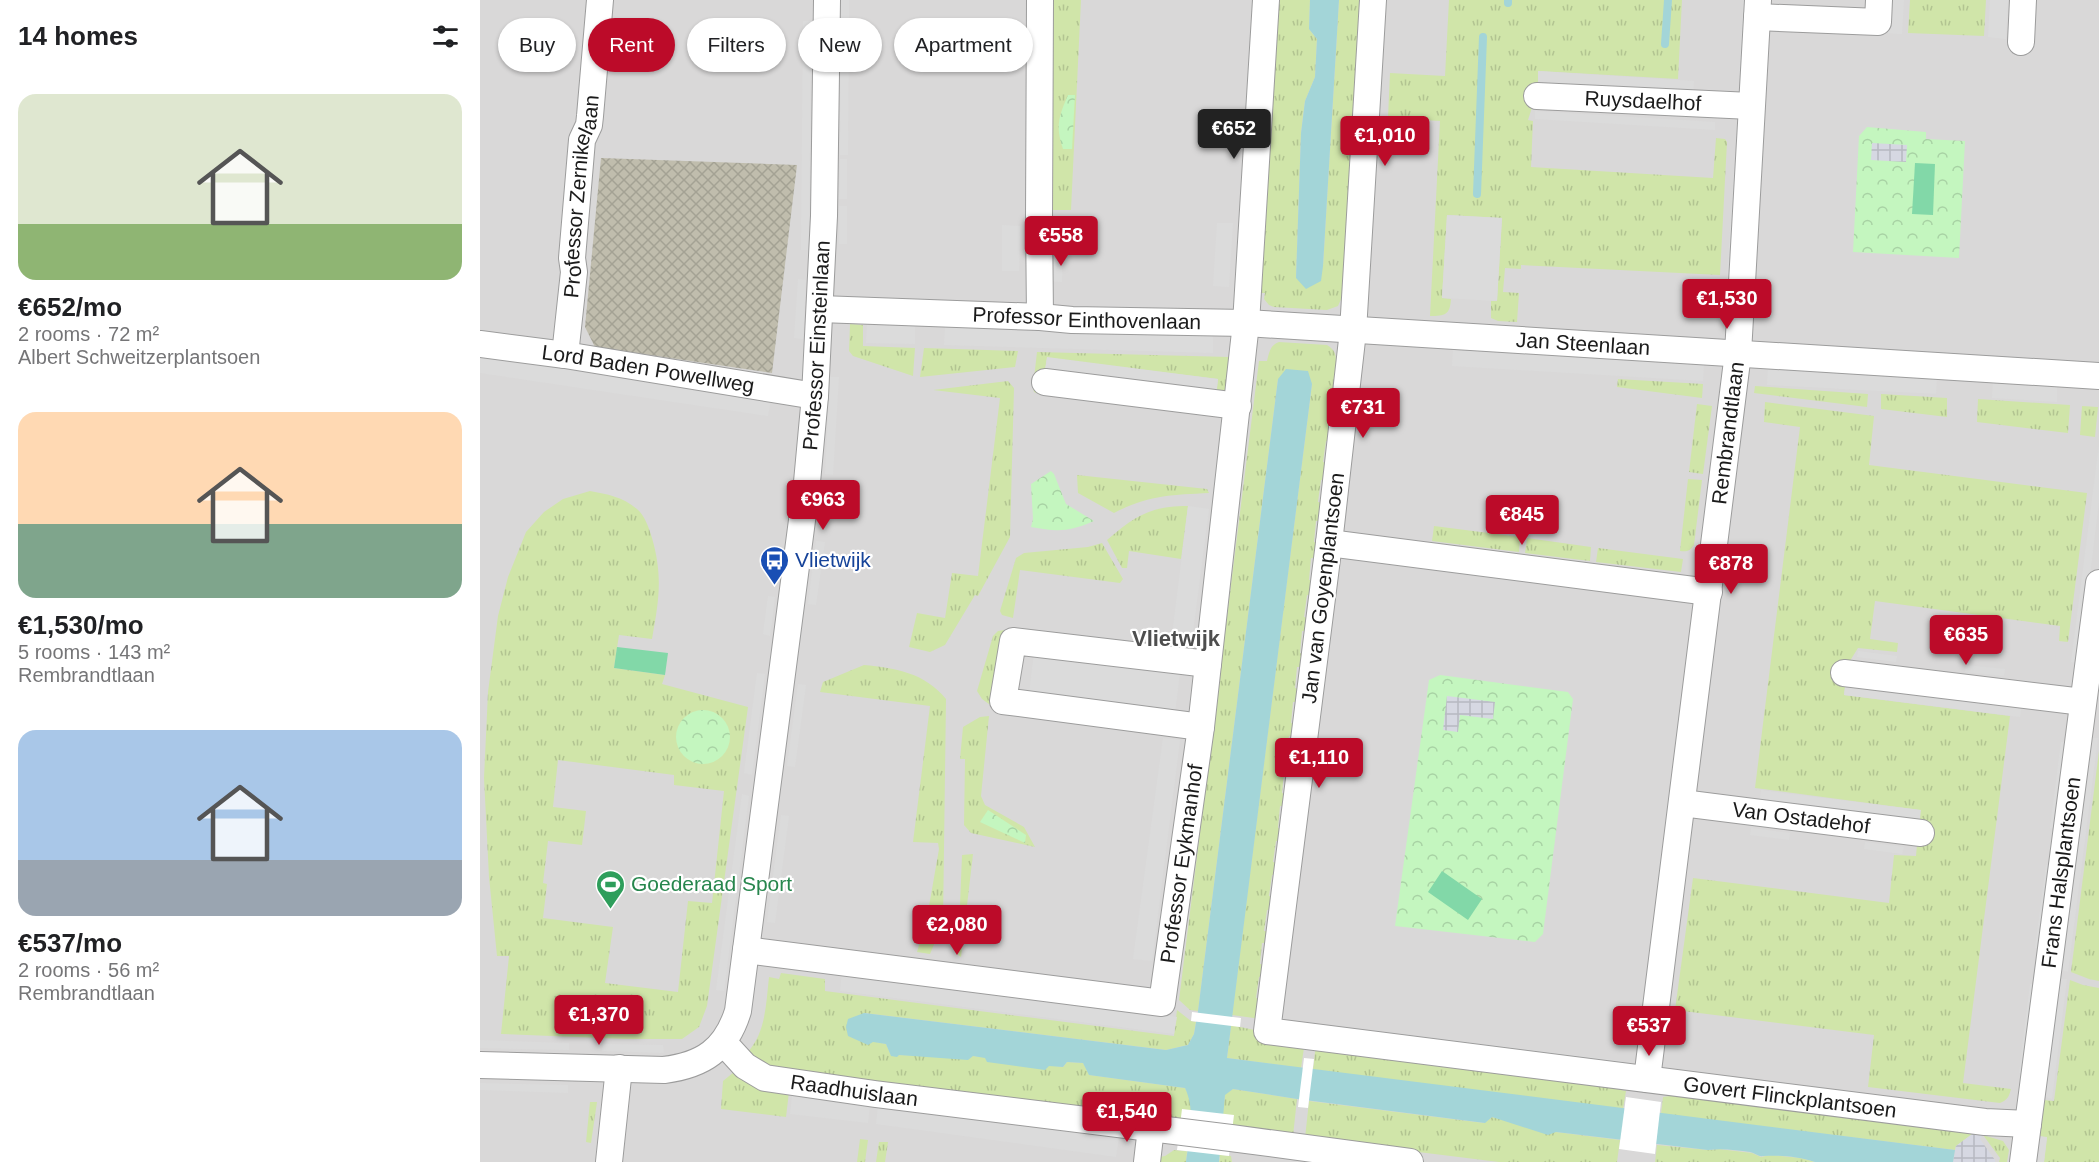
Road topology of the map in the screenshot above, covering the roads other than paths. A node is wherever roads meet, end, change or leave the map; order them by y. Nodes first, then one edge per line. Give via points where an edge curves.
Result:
1 (600, 0) edge
2 (826, 0) edge
3 (1040, 0) edge
4 (1266, 0) edge
5 (1373, 0) edge
6 (1879, 0) edge
7 (2023, 0) edge
8 (1757, 8) edge
9 (2021, 42) dead end
10 (1537, 96) dead end
11 (1751, 106) junction
12 (820, 309) junction
13 (1040, 317) junction
14 (1246, 323) junction
15 (1353, 331) junction
16 (480, 344) edge
17 (1738, 353) junction
18 (566, 355) junction
19 (2099, 375) edge
20 (1046, 382) dead end
21 (815, 396) junction
22 (1238, 406) junction
23 (1329, 543) junction
24 (2099, 583) edge
25 (1709, 592) junction
26 (1208, 664) junction
27 (1844, 673) dead end
28 (2083, 702) junction
29 (1201, 727) junction
30 (1682, 803) junction
31 (1921, 833) dead end
32 (746, 950) junction
33 (1267, 1031) joint
34 (723, 1042) junction
35 (480, 1065) edge
36 (619, 1068) junction
37 (1647, 1079) junction
38 (2028, 1125) junction
39 (1151, 1128) junction
40 (1242, 1147) edge
41 (609, 1162) edge
42 (1147, 1162) edge
43 (1410, 1162) edge
44 (2023, 1162) edge

1 - 18 street, Professor Zernikelaan via 589,125 582,140
2 - 12 street, Professor Einsteinlaan
3 - 13 street
4 - 14 street, Professor Eykmanhof
5 - 15 street, Jan van Goyenplantsoen
6 - 8 street via 1878,22
7 - 9 street
8 - 11 street, Rembrandtlaan
10 - 11 street, Ruysdaelhof
11 - 17 street, Rembrandtlaan
12 - 13 street, Professor Einthovenlaan
12 - 21 street, Professor Einsteinlaan
13 - 14 street, Professor Einthovenlaan
14 - 15 street, Professor Einthovenlaan
14 - 22 street, Professor Eykmanhof
15 - 17 street, Jan Steenlaan
15 - 23 street, Jan van Goyenplantsoen
16 - 18 street, Lord Baden Powellweg
17 - 19 street, Jan Steenlaan
17 - 25 street, Rembrandtlaan
18 - 21 street, Lord Baden Powellweg
20 - 22 street
21 - 32 street, Professor Einsteinlaan
22 - 26 street, Professor Eykmanhof
23 - 25 street
23 - 33 street, Jan van Goyenplantsoen
24 - 28 street, Frans Halsplantsoen
25 - 30 street, Rembrandtlaan
26 - 29 street, Professor Eykmanhof
26 - 29 street via 1012,641 1003,702
27 - 28 street
28 - 38 street, Frans Halsplantsoen
29 - 32 street, Professor Eykmanhof via 1162,1003
30 - 31 street, Van Ostadehof
30 - 37 street, Rembrandtlaan
32 - 34 street, Professor Einsteinlaan via 738,1011
33 - 37 street, Govert Flinckplantsoen
34 - 36 street via 704,1059 687,1067
34 - 39 street, Raadhuislaan via 745,1066 765,1078
35 - 36 street
36 - 41 street
37 - 38 street, Govert Flinckplantsoen
38 - 44 street, Frans Halsplantsoen
39 - 40 street, Raadhuislaan
39 - 42 street
40 - 43 street, Raadhuislaan

